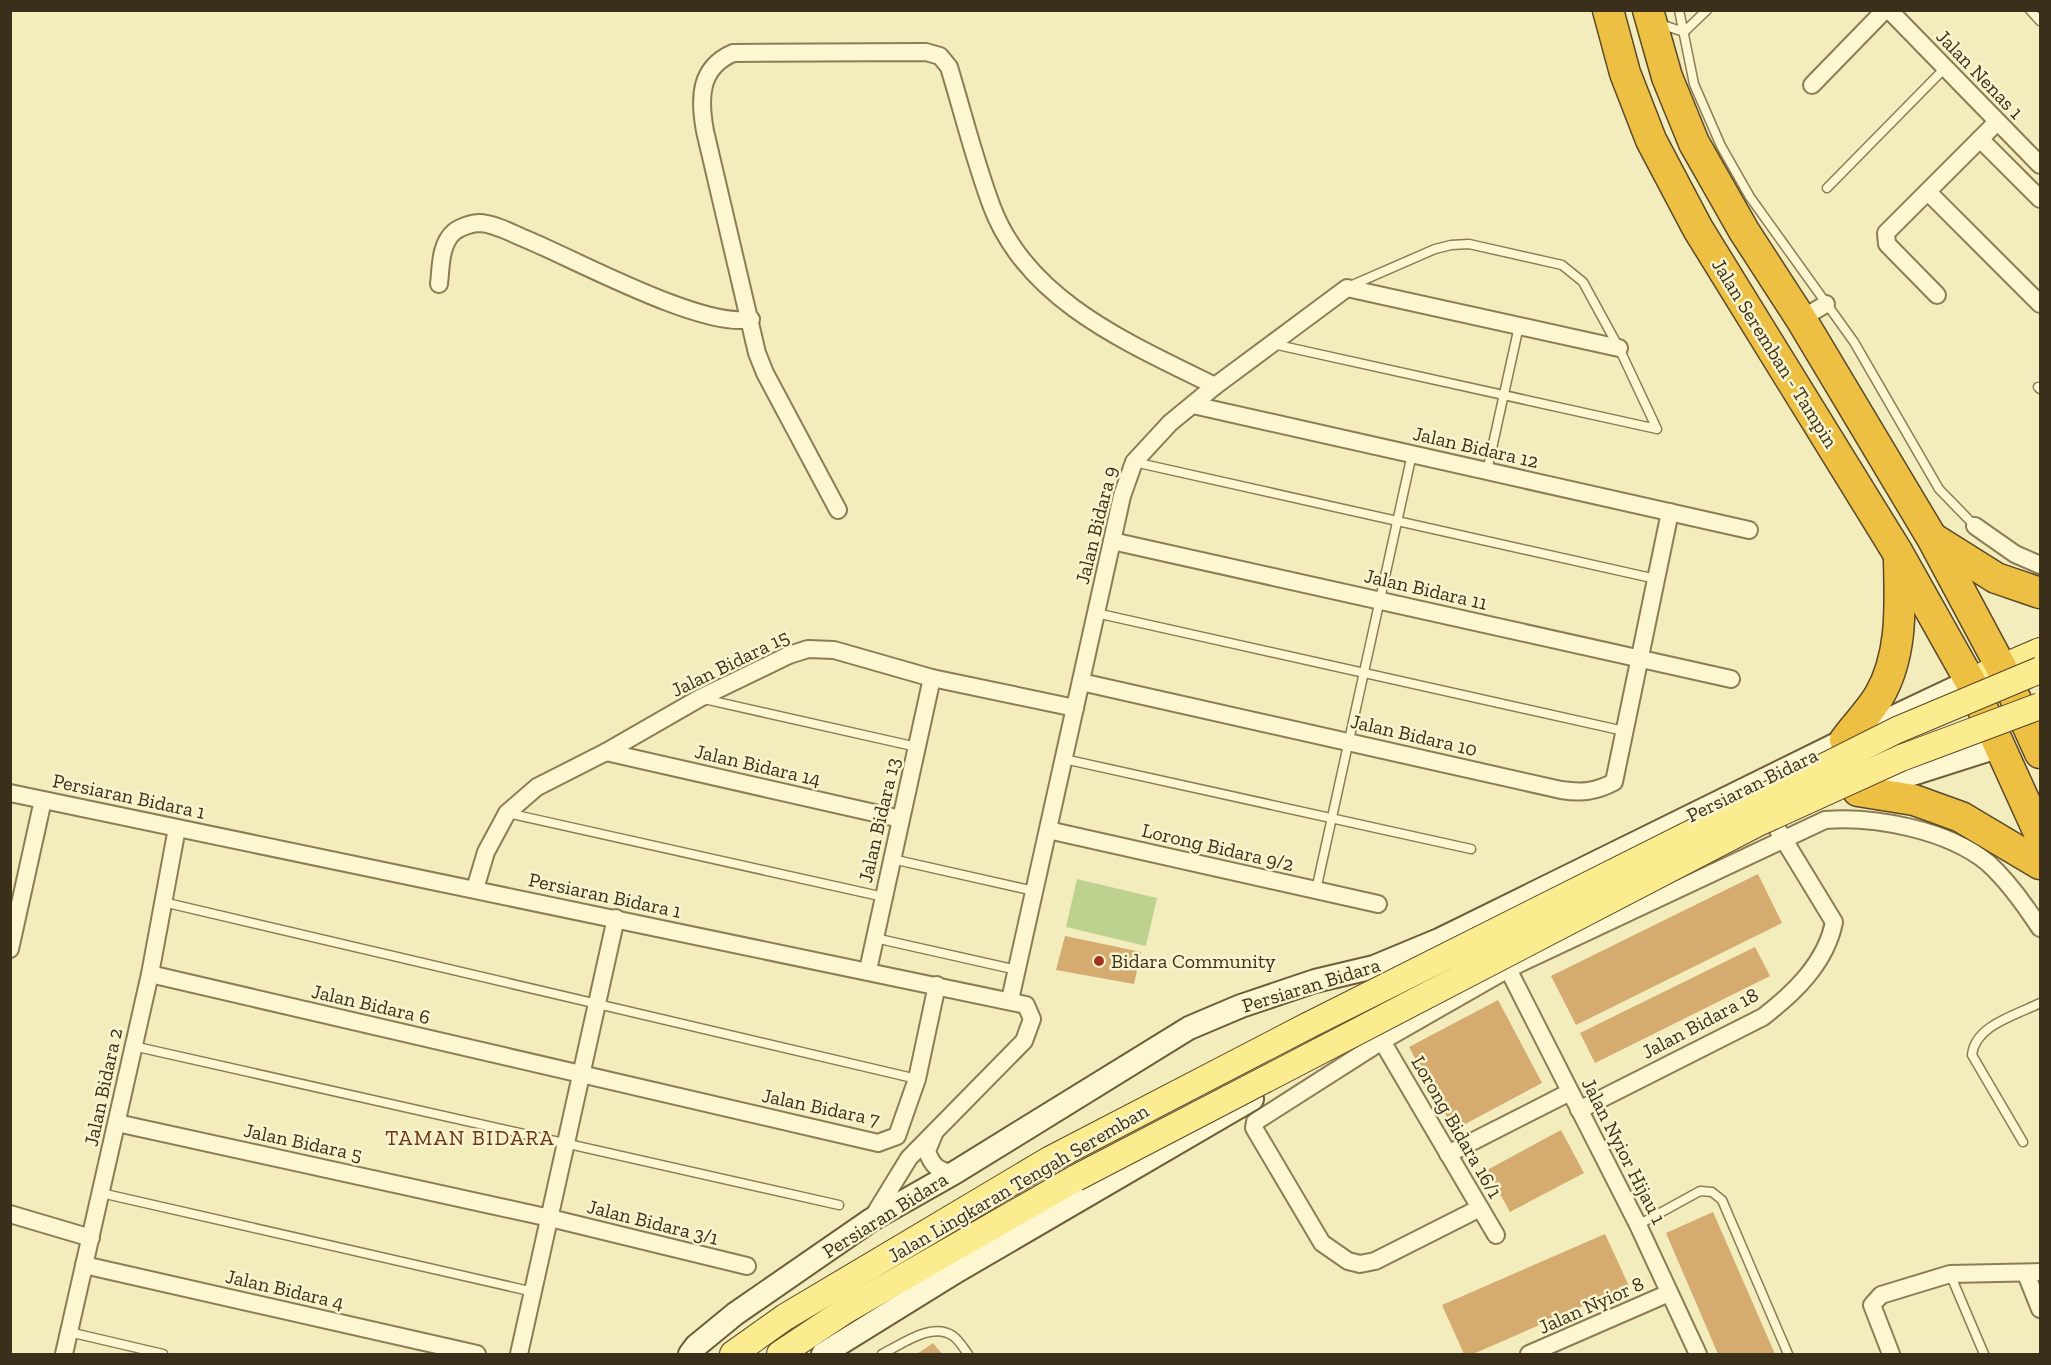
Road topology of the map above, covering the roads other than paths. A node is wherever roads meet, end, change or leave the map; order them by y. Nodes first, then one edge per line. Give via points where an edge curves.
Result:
1 (1608, 10) edge
2 (1679, 10) edge
3 (1707, 10) edge
4 (1887, 10) edge
5 (2030, 10) edge
6 (1649, 16) edge
7 (2040, 21) edge
8 (1683, 32) junction
9 (1945, 68) junction
10 (1812, 85) dead end
11 (1997, 122) junction
12 (1980, 139) junction
13 (2040, 165) edge
14 (1827, 188) dead end
15 (1928, 192) junction
16 (2040, 199) edge
17 (439, 284) dead end
18 (1347, 288) junction
19 (1938, 295) dead end
20 (1826, 304) junction
21 (2040, 304) edge
22 (751, 319) junction
23 (1801, 319) junction
24 (1519, 326) junction
25 (1273, 344) junction
26 (1619, 348) junction
27 (1215, 386) junction
28 (1504, 396) junction
29 (1193, 405) junction
30 (1413, 454) junction
31 (1134, 462) junction
32 (1487, 471) junction
33 (838, 510) dead end
34 (1670, 512) junction
35 (1398, 521) junction
36 (1975, 526) joint
37 (1749, 530) dead end
38 (1932, 538) junction
39 (1112, 541) junction
40 (1898, 554) junction
41 (2040, 565) edge
42 (1656, 579) junction
43 (2040, 593) edge
44 (1380, 601) junction
45 (1096, 613) junction
46 (2040, 651) edge
47 (1638, 658) junction
48 (2001, 667) junction
49 (2040, 670) edge
50 (1364, 673) junction
51 (932, 678) junction
52 (1731, 679) dead end
53 (1970, 681) junction
54 (1081, 682) junction
55 (700, 698) junction
56 (2040, 706) edge
57 (1075, 708) junction
58 (1906, 711) junction
59 (1624, 731) junction
60 (1845, 740) junction
61 (2038, 741) edge
62 (1349, 742) junction
63 (2000, 746) junction
64 (917, 747) junction
65 (606, 752) junction
66 (1064, 759) junction
67 (1948, 763) junction
68 (1858, 791) junction
69 (10, 793) edge
70 (43, 800) junction
71 (507, 813) junction
72 (1332, 818) junction
73 (901, 819) junction
74 (177, 828) junction
75 (1048, 830) junction
76 (1780, 833) junction
77 (2040, 835) edge
78 (1471, 849) dead end
79 (892, 859) junction
80 (2040, 864) edge
81 (475, 889) junction
82 (1316, 890) junction
83 (1034, 891) junction
84 (884, 897) junction
85 (162, 902) junction
86 (1378, 904) dead end
87 (616, 918) junction
88 (2040, 928) edge
89 (12, 937) edge
90 (875, 938) junction
91 (1508, 969) junction
92 (867, 970) junction
93 (1017, 970) junction
94 (150, 974) junction
95 (937, 985) junction
96 (1010, 1000) junction
97 (597, 1003) junction
98 (2040, 1003) edge
99 (1310, 1025) joint
100 (1382, 1041) junction
101 (133, 1046) junction
102 (582, 1075) junction
103 (917, 1079) junction
104 (1570, 1092) junction
105 (1579, 1110) junction
106 (117, 1123) junction
107 (934, 1133) junction
108 (2023, 1142) dead end
109 (567, 1146) junction
110 (1448, 1154) junction
111 (954, 1173) junction
112 (1076, 1178) joint
113 (101, 1193) junction
114 (839, 1205) dead end
115 (1480, 1208) junction
116 (10, 1214) edge
117 (550, 1218) junction
118 (871, 1220) junction
119 (1638, 1225) junction
120 (1496, 1235) dead end
121 (91, 1238) junction
122 (84, 1265) junction
123 (747, 1266) dead end
124 (2033, 1273) edge
125 (1950, 1274) junction
126 (534, 1293) junction
127 (1669, 1293) junction
128 (2040, 1309) edge
129 (69, 1332) junction
130 (64, 1354) edge
131 (163, 1354) edge
132 (477, 1354) edge
133 (519, 1354) edge
134 (690, 1354) edge
135 (733, 1354) edge
136 (780, 1354) edge
137 (823, 1354) edge
138 (882, 1354) edge
139 (968, 1354) edge
140 (1529, 1354) edge
141 (1698, 1354) edge
142 (1788, 1354) edge
143 (1890, 1354) edge
144 (1984, 1354) edge

1 - 40 highway, Jalan Seremban - Tampin via 1625,73 1652,140 1698,229
2 - 8 lane
3 - 8 lane
4 - 9 street, Jalan Nenas 1
4 - 10 street
5 - 7 lane
6 - 8 lane
6 - 23 highway, Jalan Seremban - Tampin via 1667,77 1694,143
8 - 20 lane via 1694,84 1721,146 1750,197
9 - 11 street, Jalan Nenas 1
9 - 14 lane
11 - 12 street
11 - 13 street, Jalan Nenas 1
12 - 15 street
12 - 16 street
15 - 19 street via 1886,233 1887,244
15 - 21 street
17 - 22 street via 445,244 454,231 480,223 704,315 727,321
18 - 24 street
18 - 25 street, Jalan Bidara 9
18 - 26 lane via 1435,249 1451,245 1481,247 1562,265 1574,273 1583,282
20 - 23 street
20 - 36 lane via 1854,342 1940,489
22 - 27 street via 701,108 713,64 733,53 926,52 940,57 949,67 992,208 1026,262 1054,292 1109,333
22 - 33 street via 765,373
23 - 38 highway, Jalan Seremban - Tampin
24 - 26 street
24 - 28 lane
25 - 27 street, Jalan Bidara 9
25 - 28 lane
26 - 28 lane via 1656,430
27 - 29 street, Jalan Bidara 9
28 - 32 lane
29 - 30 street, Jalan Bidara 12
29 - 31 street, Jalan Bidara 9 via 1170,423
30 - 32 street, Jalan Bidara 12
30 - 35 lane
31 - 35 lane
31 - 39 street, Jalan Bidara 9
32 - 34 street, Jalan Bidara 12
34 - 37 street, Jalan Bidara 12
34 - 42 street, Jalan Bidara 10
35 - 42 lane
35 - 44 lane
36 - 41 street via 2015,554
38 - 43 highway via 1996,578
38 - 48 highway, Jalan Seremban - Tampin
39 - 44 street, Jalan Bidara 11
39 - 45 street, Jalan Bidara 9
40 - 53 highway, Jalan Seremban - Tampin
40 - 60 highway via 1899,613 1889,674 1878,697
42 - 47 street, Jalan Bidara 10
44 - 47 street, Jalan Bidara 11
44 - 50 lane
45 - 50 lane
45 - 54 street, Jalan Bidara 9
46 - 48 main road
47 - 52 street, Jalan Bidara 11
47 - 59 street, Jalan Bidara 10
48 - 53 main road
48 - 61 highway, Jalan Seremban - Tampin
49 - 99 main road, Persiaran Bidara, bridge via 1897,730
50 - 59 lane
50 - 62 lane
51 - 55 street, Jalan Bidara 15 via 834,650 808,649
51 - 57 street, Jalan Bidara 15
51 - 64 street, Jalan Bidara 13
53 - 58 main road, Persiaran Bidara
53 - 63 highway, Jalan Seremban - Tampin
54 - 57 street, Jalan Bidara 9
54 - 62 street, Jalan Bidara 10
55 - 64 lane
55 - 65 street, Jalan Bidara 15
56 - 112 main road, Persiaran Bidara, bridge via 1901,758 1756,824
57 - 66 street, Jalan Bidara 9
58 - 60 main road, Persiaran Bidara
58 - 67 main road via 1923,712 1951,731 1956,741
59 - 62 street, Jalan Bidara 10 via 1614,782 1581,793
60 - 111 main road, Persiaran Bidara via 1439,940 1374,967 1315,981 1189,1028
61 - 63 main road
62 - 72 lane
63 - 67 main road
63 - 77 highway, Jalan Seremban - Tampin
64 - 73 street, Jalan Bidara 13
65 - 71 street, Jalan Bidara 15 via 537,787
65 - 73 street, Jalan Bidara 14
66 - 72 lane
66 - 75 street, Jalan Bidara 9
67 - 68 main road
68 - 76 main road
68 - 80 highway via 1914,800 1961,818
69 - 70 street, Persiaran Bidara 1
70 - 74 street, Persiaran Bidara 1
70 - 89 street
71 - 81 street, Jalan Bidara 15 via 486,852
71 - 84 lane
72 - 78 lane
72 - 82 lane
73 - 79 street, Jalan Bidara 13
74 - 81 street, Persiaran Bidara 1
74 - 85 street, Jalan Bidara 2
75 - 82 street, Lorong Bidara 9/2
75 - 83 street, Jalan Bidara 9
76 - 88 street via 1825,820 1853,818 1933,835 1986,862 2007,882
76 - 91 street
76 - 105 street, Jalan Bidara 18 via 1834,922 1811,972 1763,1017
76 - 137 main road via 1243,1104
79 - 83 lane
79 - 84 street, Jalan Bidara 13
81 - 87 street, Persiaran Bidara 1
82 - 86 street, Lorong Bidara 9/2
83 - 93 street, Jalan Bidara 9
84 - 90 street, Jalan Bidara 13
85 - 94 street, Jalan Bidara 2
85 - 97 lane
87 - 92 street, Persiaran Bidara 1
87 - 97 street
90 - 92 street, Jalan Bidara 13
90 - 93 lane
91 - 100 street
91 - 104 street, Jalan Nyior Hijau 1
92 - 95 street, Persiaran Bidara 1
93 - 96 street, Jalan Bidara 9
94 - 101 street, Jalan Bidara 2
94 - 102 street, Jalan Bidara 6
95 - 96 street, Persiaran Bidara 1
95 - 103 street, Jalan Bidara 7
96 - 107 street, Persiaran Bidara 1 via 1026,1005 1032,1019 1024,1041
97 - 102 street
97 - 103 lane
98 - 108 lane via 1981,1033 1973,1044 1972,1055
99 - 135 main road, Jalan Lingkaran Tengah Seremban via 1049,1160 785,1317
100 - 110 street, Lorong Bidara 16/1
100 - 115 street via 1255,1122 1254,1128 1322,1243 1348,1261 1375,1262
101 - 106 street, Jalan Bidara 2
101 - 109 lane
102 - 103 street, Jalan Bidara 7 via 878,1143 897,1136
102 - 109 street
104 - 105 street, Jalan Nyior Hijau 1
104 - 110 street
105 - 119 street, Jalan Nyior Hijau 1
106 - 113 street, Jalan Bidara 2
106 - 117 street, Jalan Bidara 5
107 - 111 street via 927,1151 931,1164 941,1172
107 - 118 street, Persiaran Bidara 1 via 909,1158
109 - 114 lane
109 - 117 street
110 - 115 street, Lorong Bidara 16/1
111 - 118 main road, Persiaran Bidara
112 - 136 main road, Jalan Lingkaran Tengah Seremban via 846,1310
113 - 121 street, Jalan Bidara 2
113 - 126 lane
115 - 120 street, Lorong Bidara 16/1
116 - 121 street
117 - 123 street, Jalan Bidara 3/1
117 - 126 street
118 - 134 main road, Persiaran Bidara via 735,1314
119 - 127 street, Jalan Nyior Hijau 1
119 - 142 lane via 1700,1191 1712,1192 1722,1200
121 - 122 street, Jalan Bidara 2
122 - 129 street, Jalan Bidara 2
122 - 132 street, Jalan Bidara 4
124 - 125 street
124 - 128 street
125 - 143 street via 1881,1296 1872,1305
125 - 144 lane
126 - 133 street
127 - 140 street, Jalan Nyior 8
127 - 141 street, Jalan Nyior Hijau 1
129 - 130 street, Jalan Bidara 2
129 - 131 lane
138 - 139 lane via 930,1331 942,1331 954,1336

